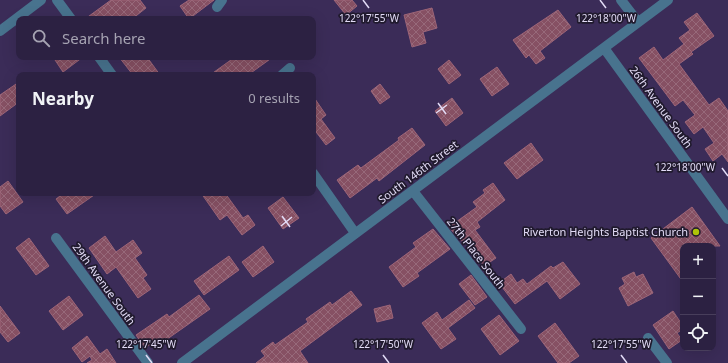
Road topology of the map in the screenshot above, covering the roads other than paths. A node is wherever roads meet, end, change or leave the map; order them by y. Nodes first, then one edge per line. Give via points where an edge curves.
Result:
1 (41, 0) edge
2 (57, 0) edge
3 (621, 0) edge
4 (668, 0) edge
5 (20, 16) edge
6 (69, 16) edge
7 (16, 19) edge
8 (638, 22) junction
9 (0, 31) edge
10 (604, 48) junction
11 (101, 60) edge
12 (290, 68) dead end
13 (110, 72) edge
14 (285, 72) edge
15 (316, 177) edge
16 (413, 191) junction
17 (728, 219) edge
18 (356, 233) junction
19 (56, 238) dead end
20 (521, 329) dead end
21 (648, 338) dead end
22 (148, 363) edge
23 (182, 363) edge
24 (667, 363) edge

1 - 5 street
2 - 6 street
3 - 8 street
4 - 8 street, South 146th Street
7 - 9 street
8 - 10 street, South 146th Street
10 - 16 street, South 146th Street
10 - 17 street, 26th Avenue South
11 - 13 street
12 - 14 street
15 - 18 street
16 - 18 street, South 146th Street
16 - 20 street, 27th Place South
18 - 23 street, South 146th Street
19 - 22 street, 29th Avenue South
21 - 24 street

